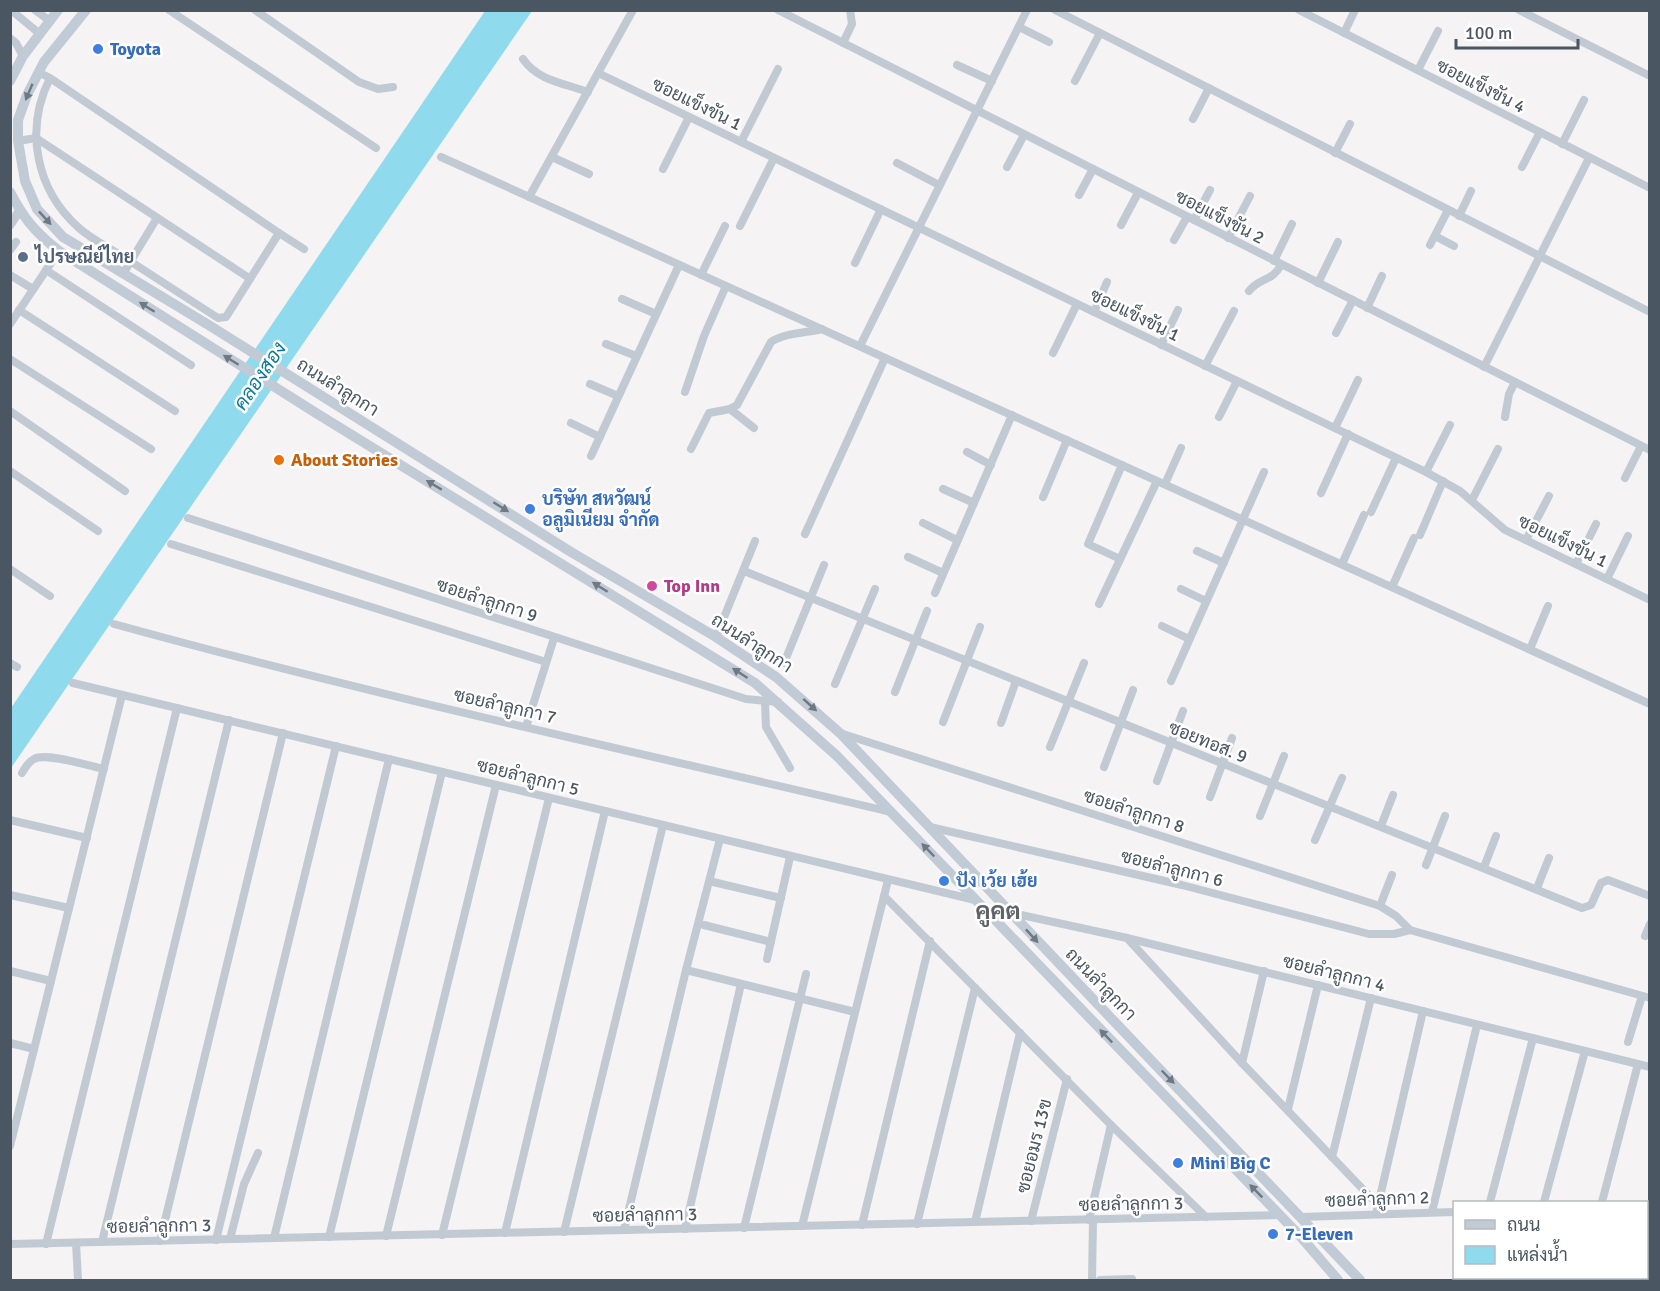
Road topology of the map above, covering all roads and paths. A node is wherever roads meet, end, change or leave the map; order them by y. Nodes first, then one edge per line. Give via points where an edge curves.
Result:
1 (11, 10) edge
2 (35, 10) edge
3 (58, 10) edge
4 (86, 10) edge
5 (169, 10) edge
6 (255, 10) edge
7 (633, 10) edge
8 (777, 10) edge
9 (850, 10) edge
10 (1027, 10) edge
11 (1299, 10) edge
12 (1355, 10) edge
13 (1519, 10) edge
14 (1058, 11) edge
15 (793, 14) edge
16 (50, 21) junction
17 (1019, 27) junction
18 (1438, 31) dead end
19 (1100, 33) junction
20 (1344, 33) junction
21 (40, 34) junction
22 (10, 38) edge
23 (1048, 42) dead end
24 (843, 43) junction
25 (23, 56) junction
26 (523, 59) dead end
27 (957, 65) dead end
28 (778, 69) dead end
29 (1418, 70) junction
30 (38, 72) junction
31 (598, 73) junction
32 (1650, 76) edge
33 (50, 78) junction
34 (10, 81) edge
35 (992, 81) junction
36 (1075, 81) dead end
37 (393, 87) dead end
38 (1209, 88) junction
39 (588, 92) junction
40 (1584, 100) dead end
41 (976, 111) junction
42 (689, 117) junction
43 (1193, 119) dead end
44 (1350, 124) dead end
45 (1540, 132) junction
46 (1024, 135) junction
47 (36, 138) junction
48 (18, 141) junction
49 (741, 142) junction
50 (1562, 144) junction
51 (376, 148) dead end
52 (1335, 153) junction
53 (441, 157) dead end
54 (552, 157) junction
55 (774, 158) junction
56 (1589, 158) junction
57 (897, 164) dead end
58 (1007, 167) dead end
59 (1522, 167) dead end
60 (663, 169) dead end
61 (1093, 170) junction
62 (590, 174) dead end
63 (939, 185) junction
64 (1650, 188) edge
65 (1210, 190) dead end
66 (1471, 190) dead end
67 (10, 192) edge
68 (1138, 193) junction
69 (1079, 195) dead end
70 (1250, 196) dead end
71 (529, 197) junction
72 (881, 209) junction
73 (20, 210) junction
74 (1448, 210) junction
75 (1459, 216) junction
76 (157, 218) junction
77 (1190, 219) junction
78 (1292, 224) dead end
79 (10, 225) edge
80 (1121, 225) dead end
81 (725, 226) dead end
82 (740, 226) dead end
83 (918, 227) junction
84 (279, 233) junction
85 (1435, 237) junction
86 (1228, 238) junction
87 (1174, 240) dead end
88 (16, 242) dead end
89 (1338, 242) dead end
90 (1430, 245) dead end
91 (1454, 246) dead end
92 (304, 249) dead end
93 (10, 250) edge
94 (59, 251) junction
95 (1540, 257) junction
96 (130, 261) junction
97 (855, 263) dead end
98 (1277, 263) junction
99 (679, 265) junction
100 (46, 270) junction
101 (123, 274) junction
102 (10, 275) edge
103 (702, 275) junction
104 (1382, 276) dead end
105 (249, 278) junction
106 (1107, 282) dead end
107 (1318, 283) junction
108 (726, 286) junction
109 (33, 289) junction
110 (1249, 291) dead end
111 (622, 299) dead end
112 (1353, 300) junction
113 (1077, 304) junction
114 (1367, 308) junction
115 (19, 310) junction
116 (1178, 310) dead end
117 (1234, 311) dead end
118 (1094, 312) junction
119 (1650, 312) edge
120 (656, 314) junction
121 (10, 324) edge
122 (822, 329) junction
123 (1336, 333) dead end
124 (606, 344) dead end
125 (1161, 345) junction
126 (860, 346) junction
127 (1053, 353) dead end
128 (636, 356) junction
129 (885, 358) junction
130 (10, 359) edge
131 (191, 365) dead end
132 (1205, 366) junction
133 (1484, 367) junction
134 (1358, 380) dead end
135 (1237, 381) junction
136 (1515, 382) junction
137 (590, 384) dead end
138 (685, 392) dead end
139 (618, 396) junction
140 (730, 409) junction
141 (10, 411) edge
142 (175, 411) dead end
143 (1012, 415) junction
144 (1219, 417) dead end
145 (1505, 417) dead end
146 (571, 423) dead end
147 (1450, 425) dead end
148 (754, 428) dead end
149 (1335, 428) junction
150 (1348, 434) junction
151 (600, 437) junction
152 (1067, 440) junction
153 (1641, 446) junction
154 (1181, 448) dead end
155 (151, 449) dead end
156 (691, 449) dead end
157 (1498, 449) dead end
158 (1650, 450) edge
159 (967, 452) dead end
160 (591, 456) dead end
161 (1396, 458) junction
162 (991, 465) junction
163 (1122, 465) junction
164 (10, 471) edge
165 (1264, 472) dead end
166 (1426, 472) junction
167 (1625, 477) dead end
168 (1157, 481) junction
169 (1443, 481) junction
170 (1165, 484) junction
171 (943, 489) dead end
172 (125, 491) dead end
173 (1321, 493) dead end
174 (1549, 496) dead end
175 (1043, 497) dead end
176 (1472, 500) junction
177 (974, 503) junction
178 (188, 518) dead end
179 (1243, 520) junction
180 (923, 523) dead end
181 (1596, 524) dead end
182 (98, 531) dead end
183 (805, 534) dead end
184 (1628, 536) dead end
185 (957, 540) junction
186 (1526, 540) junction
187 (755, 541) dead end
188 (171, 544) dead end
189 (1197, 551) dead end
190 (908, 557) dead end
191 (1120, 559) junction
192 (1224, 563) junction
193 (1342, 564) junction
194 (1576, 564) junction
195 (824, 565) dead end
196 (10, 569) edge
197 (744, 571) junction
198 (943, 573) junction
199 (1606, 579) junction
200 (1392, 587) junction
201 (875, 589) dead end
202 (1181, 589) dead end
203 (935, 593) dead end
204 (50, 596) dead end
205 (810, 598) junction
206 (1650, 600) edge
207 (1206, 601) junction
208 (657, 603) junction
209 (1099, 604) dead end
210 (1548, 606) dead end
211 (927, 611) dead end
212 (650, 617) junction
213 (863, 620) junction
214 (114, 624) dead end
215 (1162, 626) dead end
216 (980, 627) dead end
217 (716, 637) junction
218 (554, 638) junction
219 (1189, 639) junction
220 (915, 640) junction
221 (1530, 649) junction
222 (967, 661) junction
223 (546, 662) junction
224 (784, 663) dead end
225 (1084, 663) dead end
226 (1016, 681) junction
227 (1171, 681) dead end
228 (73, 682) dead end
229 (835, 684) dead end
230 (1133, 690) dead end
231 (895, 692) dead end
232 (122, 695) junction
233 (778, 702) junction
234 (1068, 702) junction
235 (765, 703) junction
236 (1650, 704) edge
237 (177, 708) junction
238 (1183, 711) dead end
239 (229, 720) junction
240 (943, 722) dead end
241 (1001, 723) dead end
242 (1121, 723) junction
243 (526, 727) junction
244 (283, 733) junction
245 (841, 734) junction
246 (1232, 738) dead end
247 (1171, 744) junction
248 (336, 746) junction
249 (1050, 747) dead end
250 (1284, 756) dead end
251 (389, 759) junction
252 (1223, 764) junction
253 (1104, 767) dead end
254 (790, 768) dead end
255 (104, 769) junction
256 (442, 772) junction
257 (22, 773) dead end
258 (1342, 778) dead end
259 (1157, 781) dead end
260 (1272, 784) junction
261 (496, 785) junction
262 (1393, 795) dead end
263 (1210, 797) dead end
264 (549, 798) junction
265 (1329, 806) junction
266 (606, 811) junction
267 (892, 812) junction
268 (1260, 816) dead end
269 (1445, 816) dead end
270 (10, 820) edge
271 (663, 825) junction
272 (926, 826) junction
273 (1380, 826) junction
274 (1496, 836) dead end
275 (87, 838) junction
276 (720, 839) junction
277 (1315, 840) dead end
278 (1433, 847) junction
279 (790, 857) junction
280 (1549, 858) dead end
281 (1426, 865) dead end
282 (1484, 867) junction
283 (1392, 875) dead end
284 (888, 880) junction
285 (714, 882) dead end
286 (1537, 888) junction
287 (10, 895) edge
288 (884, 896) junction
289 (1650, 896) edge
290 (781, 898) junction
291 (976, 900) junction
292 (1380, 906) junction
293 (69, 908) junction
294 (1010, 913) junction
295 (1650, 924) edge
296 (704, 926) dead end
297 (1410, 930) junction
298 (1645, 936) dead end
299 (1127, 938) junction
300 (930, 941) junction
301 (771, 942) junction
302 (767, 959) dead end
303 (686, 970) junction
304 (10, 971) edge
305 (1264, 971) junction
306 (806, 974) dead end
307 (51, 981) junction
308 (741, 984) junction
309 (1318, 985) junction
310 (975, 988) junction
311 (1646, 997) edge
312 (801, 998) junction
313 (1371, 998) junction
314 (1423, 1011) junction
315 (855, 1012) junction
316 (1477, 1025) junction
317 (1020, 1033) junction
318 (1533, 1038) junction
319 (1628, 1042) dead end
320 (10, 1043) edge
321 (34, 1049) junction
322 (1585, 1051) junction
323 (1242, 1063) junction
324 (1638, 1064) junction
325 (1650, 1066) edge
326 (1066, 1079) junction
327 (1288, 1109) junction
328 (14, 1117) edge
329 (1111, 1125) junction
330 (10, 1146) edge
331 (258, 1153) dead end
332 (1332, 1157) junction
333 (1491, 1201) edge
334 (1545, 1201) edge
335 (1603, 1201) edge
336 (1378, 1205) junction
337 (1432, 1212) junction
338 (1453, 1212) edge
339 (1376, 1214) junction
340 (1280, 1215) junction
341 (1206, 1217) junction
342 (1301, 1217) junction
343 (1091, 1220) junction
344 (1031, 1221) junction
345 (975, 1222) junction
346 (917, 1224) junction
347 (862, 1225) junction
348 (802, 1226) junction
349 (744, 1228) junction
350 (686, 1229) junction
351 (624, 1230) junction
352 (564, 1232) junction
353 (505, 1233) junction
354 (442, 1235) junction
355 (386, 1236) junction
356 (329, 1237) junction
357 (274, 1238) junction
358 (230, 1239) junction
359 (216, 1240) junction
360 (159, 1241) junction
361 (102, 1242) junction
362 (76, 1243) junction
363 (10, 1244) edge
364 (46, 1244) junction
365 (1132, 1279) edge
366 (78, 1281) edge
367 (1092, 1281) edge
368 (1100, 1281) edge
369 (1338, 1281) edge
370 (1360, 1281) edge

1 - 21 street
2 - 16 street
3 - 16 main road
4 - 30 main road, ถนนลำลูกกา
5 - 51 street
6 - 37 street via 359,82 378,89
7 - 31 street
8 - 15 street, ซอยแข็งขัน 2
9 - 24 street via 852,24
10 - 17 street
11 - 20 street, ซอยแข็งขัน 4
12 - 20 street
13 - 32 street
14 - 19 street
15 - 24 street, ซอยแข็งขัน 2
16 - 21 main road
17 - 23 street
17 - 35 street
18 - 29 street
19 - 36 street
19 - 38 street
20 - 29 street, ซอยแข็งขัน 4
21 - 25 main road
22 - 25 street
24 - 41 street, ซอยแข็งขัน 2
25 - 34 main road
26 - 39 street via 540,76
27 - 35 street
28 - 49 street
29 - 45 street, ซอยแข็งขัน 4
30 - 33 street
30 -> 48 main road, ถนนลำลูกกา via 18,120
31 - 39 street
31 - 42 street, ซอยแข็งขัน 1
33 - 47 street via 37,113
33 - 84 street
35 - 41 street
38 - 43 street
38 - 52 street
39 - 54 street
40 - 50 street
41 - 46 street, ซอยแข็งขัน 2
41 - 63 street
42 - 49 street, ซอยแข็งขัน 1
42 - 60 street
44 - 52 street
45 - 50 street, ซอยแข็งขัน 4
45 - 59 street
46 - 58 street
46 - 61 street, ซอยแข็งขัน 2
47 - 48 street
47 - 76 street
47 - 96 street via 45,181 61,207 80,229
48 -> 101 main road, ถนนลำลูกกา via 25,181 37,209 63,237
49 - 55 street, ซอยแข็งขัน 1
50 - 56 street, ซอยแข็งขัน 4
52 - 74 street
53 - 71 street
54 - 62 street
54 - 71 street
55 - 72 street, ซอยแข็งขัน 1
55 - 82 street
56 - 64 street, ซอยแข็งขัน 4
56 - 95 street
57 - 63 street
61 - 68 street, ซอยแข็งขัน 2
61 - 69 street
63 - 83 street
65 - 77 street
66 - 75 street
67 - 73 main road, ถนนลำลูกกา
68 - 77 street, ซอยแข็งขัน 2
68 - 80 street
70 - 86 street
71 - 99 street
72 - 83 street, ซอยแข็งขัน 1
72 - 97 street
73 - 79 street
73 - 94 main road, ถนนลำลูกกา via 37,234
74 - 75 street
74 - 85 street
75 - 95 street
76 - 96 street
76 - 105 street
77 - 86 street, ซอยแข็งขัน 2
77 - 87 street
78 - 98 street
81 - 103 street
83 - 113 street, ซอยแข็งขัน 1
83 - 126 street
84 - 92 street
84 - 105 street
85 - 90 street
85 - 91 street
86 - 98 street, ซอยแข็งขัน 2
88 - 93 street
89 - 107 street
94 - 100 street
212 -> 94 main road, ถนนลำลูกกา
95 - 119 street
95 - 133 street
96 - 101 street
96 - 105 street via 218,318 226,317
98 - 107 street, ซอยแข็งขัน 2
98 - 110 street via 1271,278 1260,281
99 - 103 street
99 - 120 street
100 - 109 street
100 - 131 street
101 -> 208 main road, ถนนลำลูกกา
102 - 109 street
103 - 108 street
104 - 114 street
106 - 118 street
107 - 112 street, ซอยแข็งขัน 2
108 - 122 street
108 - 138 street
109 - 115 street
111 - 120 street
112 - 114 street, ซอยแข็งขัน 2
112 - 123 street
113 - 118 street, ซอยแข็งขัน 1
113 - 127 street
114 - 133 street, ซอยแข็งขัน 2
115 - 121 street
115 - 142 street
116 - 125 street
117 - 132 street
118 - 125 street, ซอยแข็งขัน 1
120 - 128 street
122 - 126 street
122 - 140 street via 771,342 743,397
124 - 128 street
125 - 132 street, ซอยแข็งขัน 1
126 - 129 street
128 - 139 street
129 - 143 street
129 - 183 street
130 - 155 street
132 - 135 street, ซอยแข็งขัน 1
133 - 136 street, ซอยแข็งขัน 2
134 - 149 street
135 - 144 street
135 - 149 street, ซอยแข็งขัน 1
136 - 145 street
136 - 153 street, ซอยแข็งขัน 2
137 - 139 street
139 - 151 street
140 - 148 street
140 - 156 street via 709,413
141 - 172 street
143 - 152 street
143 - 162 street
146 - 151 street
147 - 166 street
149 - 150 street, ซอยแข็งขัน 1
150 - 161 street, ซอยแข็งขัน 1
150 - 173 street
151 - 160 street
152 - 163 street
152 - 175 street
153 - 158 street, ซอยแข็งขัน 2
153 - 167 street
154 - 170 street
157 - 176 street
159 - 162 street
161 - 166 street, ซอยแข็งขัน 1
161 - 193 street
162 - 177 street
163 - 168 street
163 - 191 street via 1088,544
164 - 182 street
165 - 179 street
166 - 169 street, ซอยแข็งขัน 1
168 - 170 street
168 - 191 street
169 - 176 street, ซอยแข็งขัน 1
169 - 200 street
170 - 179 street
171 - 177 street
174 - 186 street
176 - 186 street, ซอยแข็งขัน 1 via 1505,530
177 - 185 street
178 - 218 street, ซอยลำลูกกา 9
179 - 192 street
179 - 193 street
180 - 185 street
181 - 194 street
184 - 199 street
185 - 198 street
186 - 194 street, ซอยแข็งขัน 1
187 - 197 street
188 - 223 street
189 - 192 street
190 - 198 street
191 - 209 street
192 - 207 street
193 - 200 street
194 - 199 street, ซอยแข็งขัน 1
195 - 205 street
196 - 204 street
197 - 205 street, ซอยทอส. 9
197 - 217 street
198 - 203 street
199 - 206 street, ซอยแข็งขัน 1
200 - 221 street
201 - 213 street
202 - 207 street
205 - 213 street, ซอยทอส. 9
205 - 224 street
207 - 219 street
208 - 212 main road
208 - 217 main road, ถนนลำลูกกา
210 - 221 street
211 - 220 street
233 -> 212 main road, ถนนลำลูกกา
213 - 220 street, ซอยทอส. 9
213 - 229 street
214 - 243 street, ซอยลำลูกกา 7
215 - 219 street
216 - 222 street
217 -> 245 main road, ถนนลำลูกกา via 776,677
218 - 223 street
218 - 235 street, ซอยลำลูกกา 9
219 - 227 street
220 - 222 street, ซอยทอส. 9
220 - 231 street
221 - 236 street
222 - 226 street, ซอยทอส. 9
222 - 240 street
223 - 243 street
225 - 234 street
226 - 234 street, ซอยทอส. 9
226 - 241 street
228 - 232 street, ซอยลำลูกกา 5
230 - 242 street
232 - 237 street, ซอยลำลูกกา 5
232 - 255 street
233 - 235 street, ซอยลำลูกกา 9
233 - 267 main road, ถนนลำลูกกา
234 - 242 street, ซอยทอส. 9
234 - 249 street
235 - 254 street via 766,727
237 - 239 street, ซอยลำลูกกา 5
237 - 364 street
238 - 247 street
239 - 244 street, ซอยลำลูกกา 5
239 - 361 street
242 - 247 street, ซอยทอส. 9
242 - 253 street
243 - 267 street, ซอยลำลูกกา 7
244 - 248 street, ซอยลำลูกกา 5
244 - 360 street
245 - 272 main road, ถนนลำลูกกา
245 - 292 street, ซอยลำลูกกา 8
246 - 252 street
247 - 252 street, ซอยทอส. 9
247 - 259 street
248 - 251 street, ซอยลำลูกกา 5
248 - 359 street
250 - 260 street
251 - 256 street, ซอยลำลูกกา 5
251 - 357 street
252 - 260 street, ซอยทอส. 9
252 - 263 street
255 - 257 street via 36,757
255 - 275 street
256 - 261 street, ซอยลำลูกกา 5
256 - 356 street
258 - 265 street
260 - 265 street, ซอยทอส. 9
260 - 268 street
261 - 264 street, ซอยลำลูกกา 5
261 - 355 street
262 - 273 street
264 - 266 street, ซอยลำลูกกา 5
264 - 354 street
265 - 273 street, ซอยทอส. 9
265 - 277 street
266 - 271 street, ซอยลำลูกกา 5
266 - 353 street
291 -> 267 main road, ถนนลำลูกกา
269 - 278 street
270 - 275 street
271 - 276 street, ซอยลำลูกกา 5
271 - 352 street
272 - 294 main road, ถนนลำลูกกา
272 - 297 street, ซอยลำลูกกา 6 via 1182,885 1369,934
273 - 278 street, ซอยทอส. 9
274 - 282 street
275 - 293 street
276 - 279 street, ซอยลำลูกกา 5
276 - 303 street
278 - 281 street
278 - 282 street, ซอยทอส. 9
279 - 284 street, ซอยลำลูกกา 5
279 - 290 street
280 - 286 street
282 - 286 street, ซอยทอส. 9
283 - 292 street
284 - 288 street
284 - 291 street, ซอยลำลูกกา 5
285 - 290 street
286 - 289 street, ซอยทอส. 9 via 1582,908 1591,905 1601,883 1608,880
287 - 293 street
288 - 300 street
288 - 315 street
290 - 301 street
340 -> 291 main road, ถนนลำลูกกา
292 - 297 street, ซอยลำลูกกา 8
293 - 307 street
294 - 299 street, ซอยลำลูกกา 4
294 -> 342 main road, ถนนลำลูกกา
295 - 298 street
296 - 301 street
297 - 311 street
299 - 305 street, ซอยลำลูกกา 4
299 - 323 street
300 - 310 street
300 - 347 street
301 - 302 street
303 - 308 street
303 - 351 street
304 - 307 street
305 - 309 street, ซอยลำลูกกา 4
305 - 323 street
306 - 312 street
307 - 321 street
308 - 312 street
308 - 350 street
309 - 313 street, ซอยลำลูกกา 4
309 - 327 street
310 - 317 street
310 - 346 street
311 - 319 street
312 - 315 street
312 - 349 street
313 - 314 street, ซอยลำลูกกา 4
313 - 332 street
314 - 316 street, ซอยลำลูกกา 4
314 - 336 street
315 - 348 street
316 - 318 street, ซอยลำลูกกา 4
316 - 337 street
317 - 326 street
317 - 345 street
318 - 322 street, ซอยลำลูกกา 4
318 - 333 street
320 - 321 street
321 - 328 street
322 - 324 street, ซอยลำลูกกา 4
322 - 334 street
323 - 327 street
324 - 325 street, ซอยลำลูกกา 4
324 - 335 street
326 - 329 street
326 - 344 street, ซอยอมร 13ข
327 - 332 street
328 - 330 street
329 - 341 street
329 - 343 street
331 - 358 street via 244,1184
332 - 336 street
336 - 339 street
337 - 338 street, ซอยลำลูกกา 2
337 - 339 street, ซอยลำลูกกา 2
339 - 342 street, ซอยลำลูกกา 2
340 - 341 street, ซอยลำลูกกา 3
340 - 369 main road, ถนนลำลูกกา
341 - 343 street, ซอยลำลูกกา 3
342 - 370 main road, ถนนลำลูกกา
343 - 344 street, ซอยลำลูกกา 3
343 - 367 street
344 - 345 street, ซอยลำลูกกา 3
345 - 346 street, ซอยลำลูกกา 3
346 - 347 street, ซอยลำลูกกา 3
347 - 348 street, ซอยลำลูกกา 3
348 - 349 street, ซอยลำลูกกา 3
349 - 350 street, ซอยลำลูกกา 3
350 - 351 street, ซอยลำลูกกา 3
351 - 352 street, ซอยลำลูกกา 3
352 - 353 street, ซอยลำลูกกา 3
353 - 354 street, ซอยลำลูกกา 3
354 - 355 street, ซอยลำลูกกา 3
355 - 356 street, ซอยลำลูกกา 3
356 - 357 street, ซอยลำลูกกา 3
357 - 358 street, ซอยลำลูกกา 3
358 - 359 street, ซอยลำลูกกา 3
359 - 360 street, ซอยลำลูกกา 3
360 - 361 street, ซอยลำลูกกา 3
361 - 362 street, ซอยลำลูกกา 3
362 - 364 street, ซอยลำลูกกา 3
362 - 366 street
363 - 364 street, ซอยลำลูกกา 3
365 - 368 street

